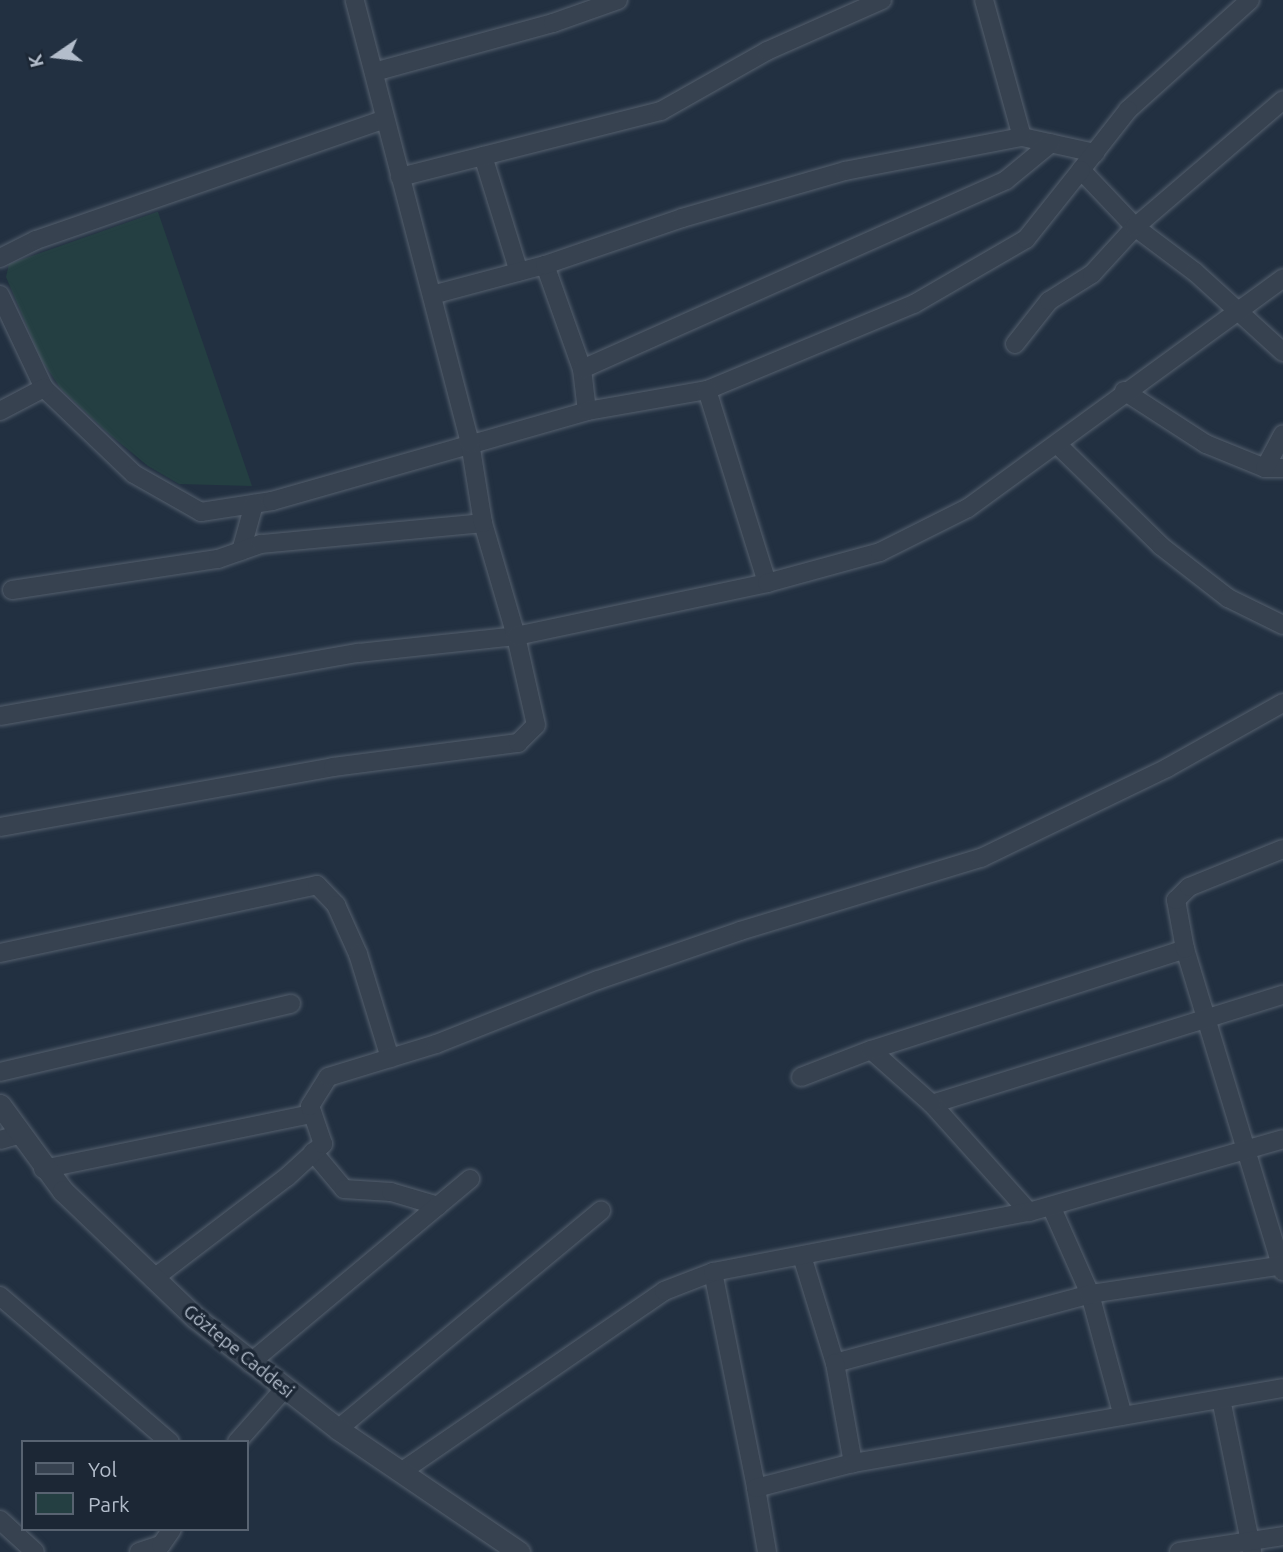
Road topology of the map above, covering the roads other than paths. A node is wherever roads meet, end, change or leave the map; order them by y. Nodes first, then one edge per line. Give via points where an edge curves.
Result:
1 (355, 0) edge
2 (618, 0) edge
3 (882, 0) edge
4 (984, 0) edge
5 (1250, 0) edge
6 (374, 72) junction
7 (1283, 100) edge
8 (385, 119) junction
9 (1022, 137) junction
10 (1051, 143) junction
11 (1095, 153) junction
12 (483, 156) junction
13 (1081, 170) junction
14 (400, 177) junction
15 (1135, 227) junction
16 (0, 258) edge
17 (545, 265) junction
18 (519, 272) junction
19 (1283, 278) edge
20 (0, 295) edge
21 (432, 295) junction
22 (1234, 312) junction
23 (1015, 344) dead end
24 (1283, 352) edge
25 (582, 369) junction
26 (44, 388) junction
27 (707, 390) junction
28 (1124, 391) junction
29 (0, 411) edge
30 (587, 411) junction
31 (1283, 434) edge
32 (470, 443) junction
33 (1057, 444) junction
34 (1274, 468) edge
35 (254, 504) junction
36 (483, 523) junction
37 (241, 551) junction
38 (767, 583) junction
39 (12, 590) dead end
40 (1283, 625) edge
41 (516, 636) junction
42 (1283, 703) edge
43 (0, 716) edge
44 (0, 827) edge
45 (1283, 849) edge
46 (1185, 949) junction
47 (0, 953) edge
48 (1283, 995) edge
49 (291, 1004) dead end
50 (1206, 1021) junction
51 (871, 1050) junction
52 (390, 1058) junction
53 (0, 1072) edge
54 (801, 1077) dead end
55 (932, 1104) junction
56 (0, 1105) edge
57 (312, 1114) junction
58 (9, 1138) edge
59 (1283, 1139) edge
60 (1246, 1149) junction
61 (313, 1152) junction
62 (43, 1170) junction
63 (470, 1179) dead end
64 (438, 1206) junction
65 (1051, 1206) junction
66 (601, 1211) dead end
67 (1029, 1212) junction
68 (802, 1256) junction
69 (1283, 1267) edge
70 (713, 1272) junction
71 (153, 1279) junction
72 (1090, 1294) junction
73 (0, 1296) edge
74 (250, 1363) junction
75 (835, 1363) junction
76 (1283, 1388) edge
77 (284, 1389) junction
78 (1221, 1399) junction
79 (1123, 1416) junction
80 (338, 1429) junction
81 (168, 1440) edge
82 (239, 1440) edge
83 (853, 1463) junction
84 (401, 1472) junction
85 (756, 1488) junction
86 (0, 1520) edge
87 (171, 1531) edge
88 (1283, 1536) edge
89 (1251, 1547) edge
90 (35, 1552) edge
91 (139, 1552) edge
92 (519, 1552) edge
93 (768, 1552) edge
94 (1179, 1552) edge

1 - 6 street
2 - 6 street via 553,23
3 - 12 street via 778,45 661,111
4 - 9 street
5 - 11 street via 1128,110
6 - 8 street
7 - 15 street
8 - 14 street
8 - 16 street via 36,240
9 - 10 street
9 - 17 street via 845,171 682,218
10 - 11 street
10 - 25 street via 1006,180
11 - 13 street
12 - 14 street
12 - 18 street
13 - 15 street
13 - 27 street via 1026,239 914,304
14 - 21 street
15 - 22 street via 1195,272
15 - 23 street via 1093,274 1049,301
17 - 18 street
17 - 25 street
18 - 21 street
19 - 22 street
20 - 26 street
21 - 32 street
22 - 24 street
22 - 28 street
25 - 30 street
26 - 29 street
26 - 35 street via 134,474 201,512
27 - 30 street
27 - 38 street
28 - 33 street
28 - 34 street via 1206,444
30 - 32 street
31 - 34 street
32 - 35 street
32 - 36 street
33 - 38 street via 968,508 880,552
33 - 40 street via 1161,546 1228,597
35 - 37 street
36 - 37 street via 346,533 261,544
36 - 41 street
37 - 39 street via 218,559
38 - 41 street
41 - 43 street via 358,653
41 - 44 street via 536,725 518,743 333,767
42 - 52 street via 1167,768 981,858 597,980
45 - 46 street via 1189,887 1176,900
46 - 50 street
46 - 51 street
47 - 52 street via 317,885 336,905 358,954
48 - 50 street
49 - 53 street
50 - 55 street
50 - 60 street
51 - 54 street
51 - 55 street
52 - 57 street via 328,1077 310,1106
55 - 67 street
56 - 58 street, Göztepe Caddesi
57 - 61 street via 323,1144
57 - 62 street
58 - 62 street, Göztepe Caddesi
59 - 60 street
60 - 65 street
60 - 69 street
61 - 64 street via 344,1189 391,1192
61 - 71 street
62 - 71 street, Göztepe Caddesi
63 - 64 street
64 - 74 street
65 - 67 street
65 - 72 street
66 - 80 street
67 - 68 street
68 - 70 street
68 - 75 street
69 - 72 street
70 - 84 street via 664,1291
70 - 85 street
71 - 74 street, Göztepe Caddesi
72 - 75 street
72 - 79 street
73 - 81 street
74 - 77 street, Göztepe Caddesi
75 - 83 street
76 - 78 street
77 - 80 street, Göztepe Caddesi
77 - 82 street
78 - 79 street
78 - 89 street
79 - 83 street
80 - 84 street, Göztepe Caddesi
83 - 85 street
84 - 92 street, Göztepe Caddesi
85 - 93 street
86 - 90 street
87 - 91 street via 161,1545
88 - 89 street
89 - 94 street

